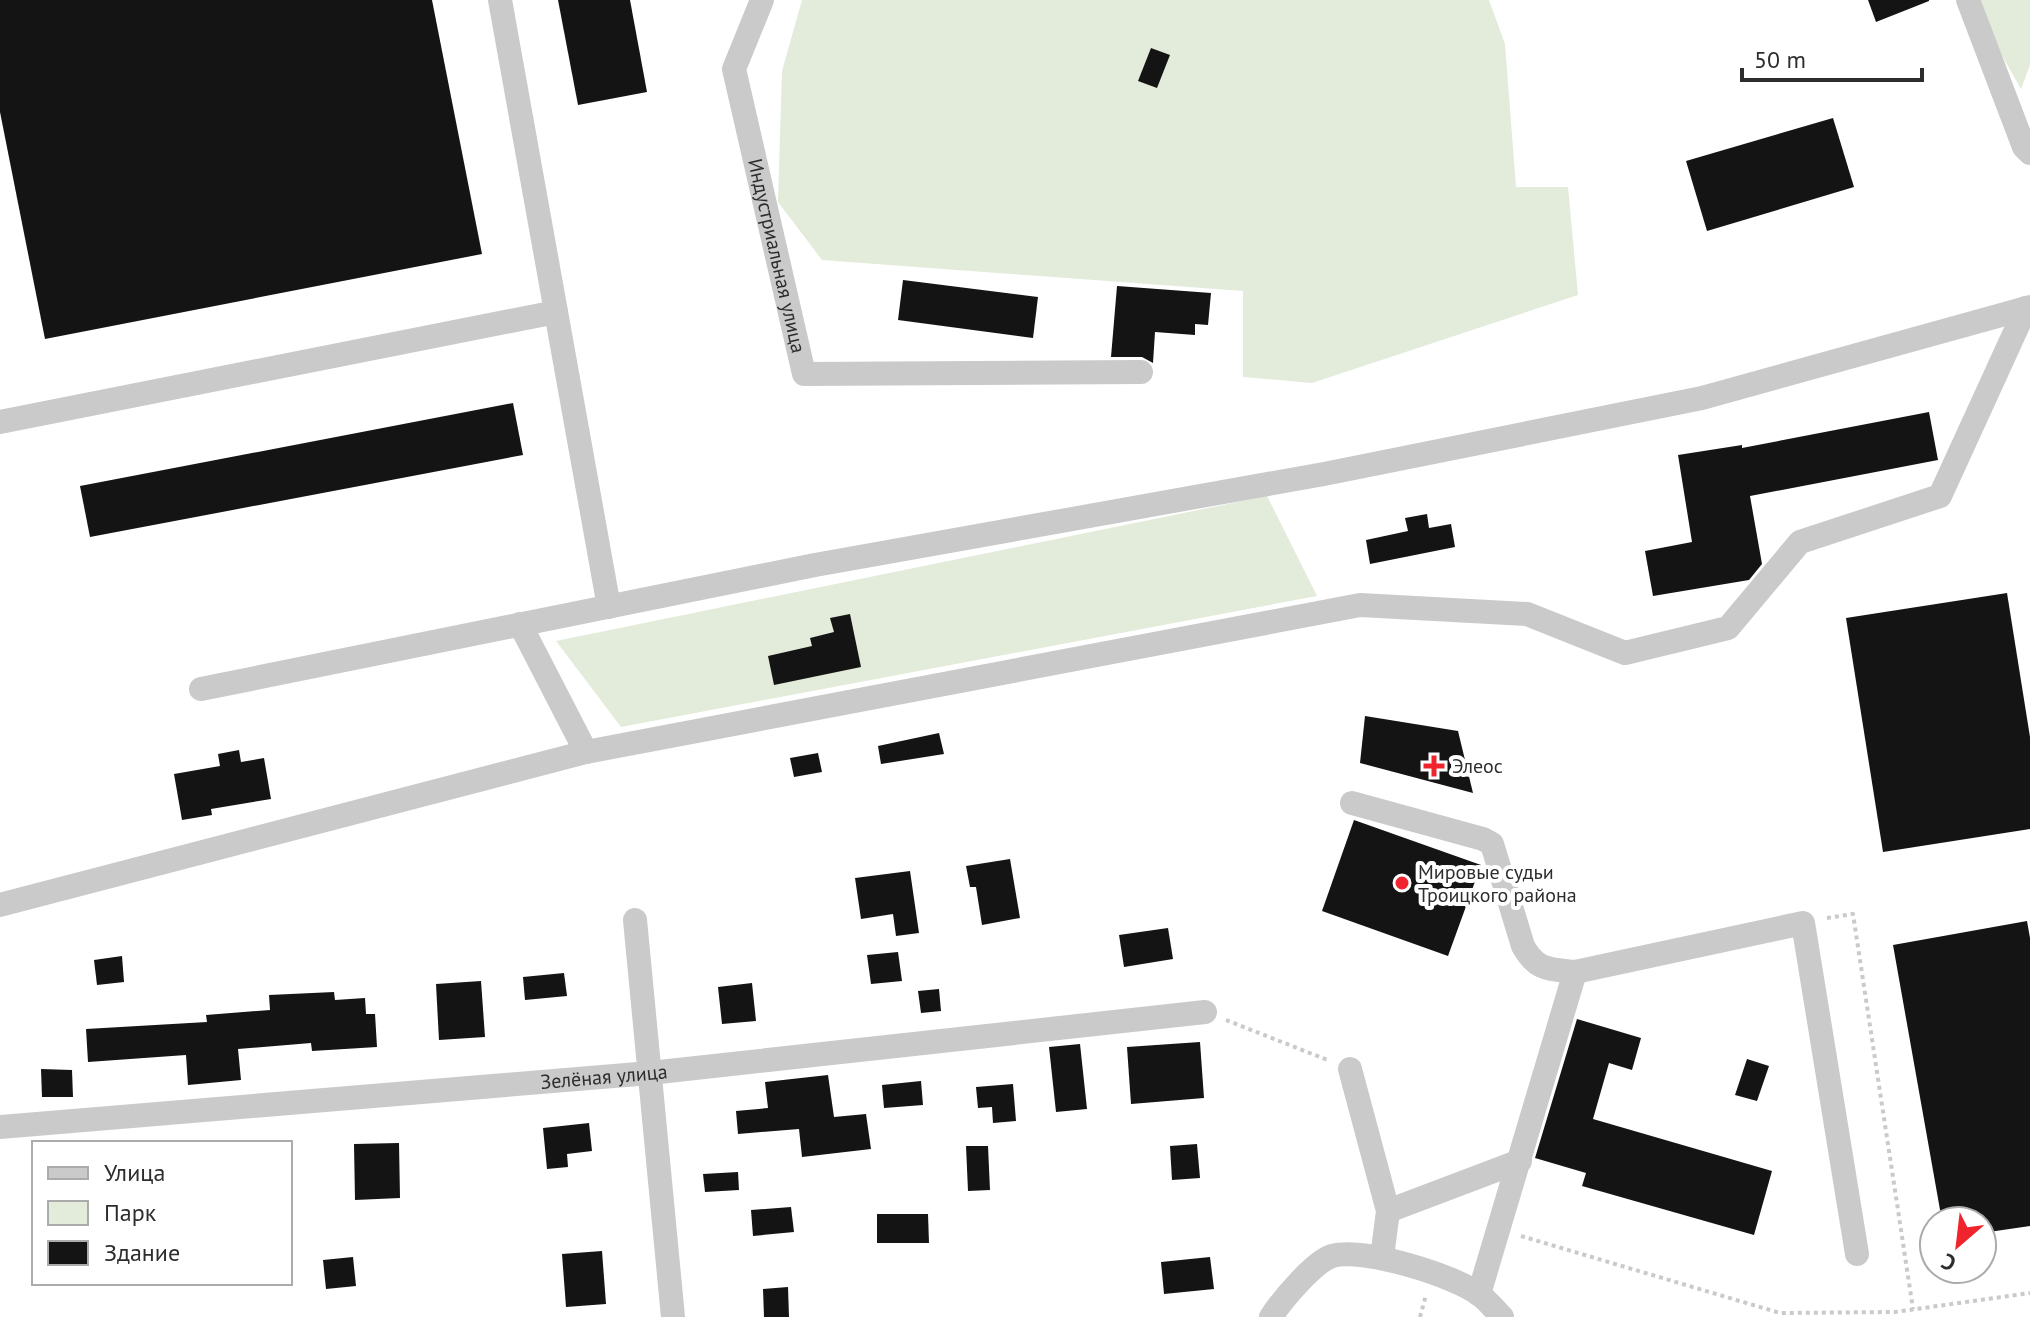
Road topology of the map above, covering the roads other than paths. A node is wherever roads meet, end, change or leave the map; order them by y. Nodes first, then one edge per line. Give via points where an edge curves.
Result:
1 (500, 0) edge
2 (762, 0) edge
3 (1968, 0) edge
4 (2030, 153) edge
5 (2028, 307) edge
6 (556, 312) junction
7 (1141, 372) dead end
8 (0, 422) edge
9 (609, 607) junction
10 (520, 624) junction
11 (201, 689) dead end
12 (586, 752) junction
13 (1352, 803) dead end
14 (0, 905) edge
15 (635, 920) dead end
16 (1575, 972) junction
17 (1205, 1012) road end
18 (1350, 1069) road end
19 (650, 1073) junction
20 (0, 1127) edge
21 (1520, 1161) junction
22 (1388, 1211) junction
23 (1857, 1254) dead end
24 (1382, 1257) junction
25 (1479, 1294) junction
26 (673, 1317) edge
27 (1271, 1317) edge
28 (1502, 1317) edge

1 - 6 street
2 - 7 street, Индустриальная улица via 734,69 804,374
3 - 4 street
5 - 9 street via 1702,398
5 - 12 street via 1940,496 1800,542 1728,628 1625,653 1527,614 1360,605
6 - 8 street
6 - 9 street
9 - 10 street
10 - 11 street
10 - 12 street
12 - 14 street
13 - 16 street via 1492,844 1532,962
15 - 19 street
16 - 21 street
16 - 23 street via 1803,923
17 - 19 street, Зелёная улица
18 - 22 street
19 - 20 street, Зелёная улица
19 - 26 street
21 - 22 street
21 - 25 street
22 - 24 street
24 - 25 street
24 - 27 street via 1342,1255 1323,1261
25 - 28 street

